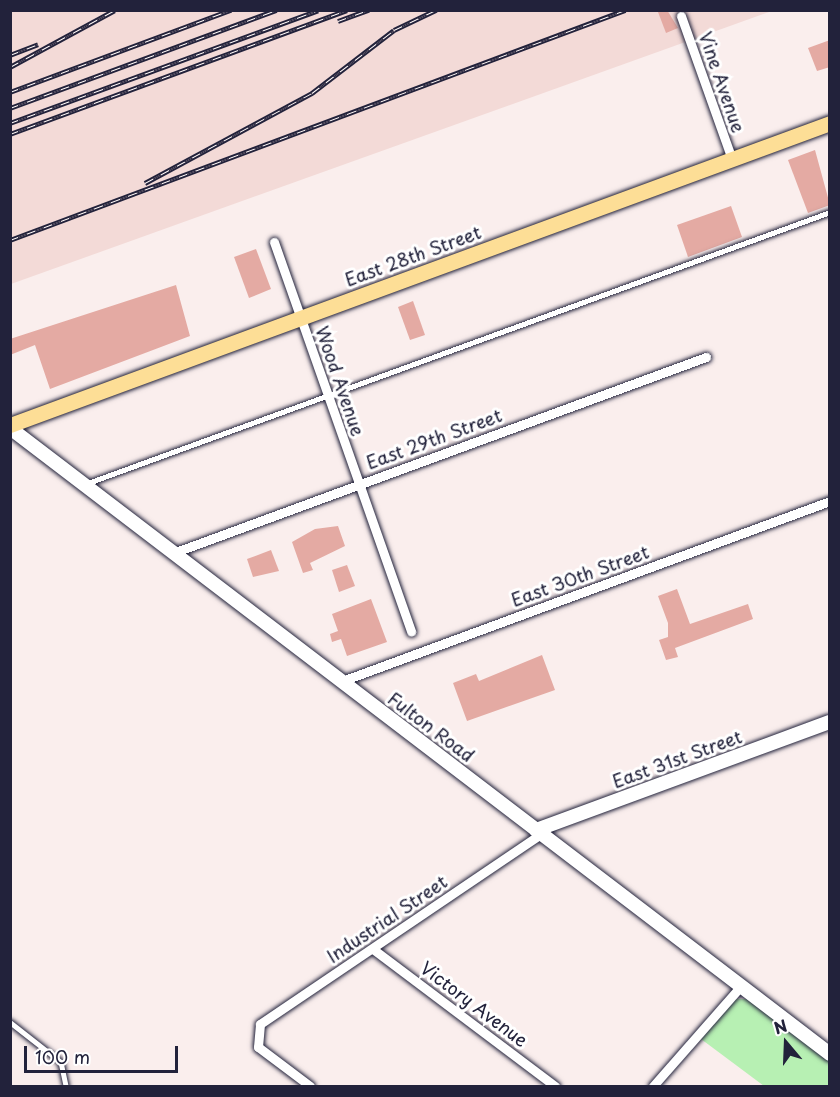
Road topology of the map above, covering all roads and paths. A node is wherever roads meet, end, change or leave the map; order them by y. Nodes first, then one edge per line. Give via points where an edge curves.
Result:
1 (681, 16) dead end
2 (830, 123) edge
3 (732, 159) junction
4 (830, 212) edge
5 (274, 242) dead end
6 (301, 318) junction
7 (706, 357) dead end
8 (328, 396) junction
9 (10, 427) edge
10 (359, 484) junction
11 (84, 485) junction
12 (830, 501) edge
13 (173, 553) junction
14 (411, 632) dead end
15 (342, 681) junction
16 (830, 722) edge
17 (539, 832) junction
18 (373, 949) junction
19 (741, 986) junction
20 (10, 1022) edge
21 (830, 1054) edge
22 (66, 1086) edge
23 (310, 1086) edge
24 (555, 1086) edge
25 (652, 1086) edge

1 - 3 street, Vine Avenue
2 - 3 main road, East 28th Street
3 - 6 main road, East 28th Street
4 - 8 lane
5 - 6 street, Wood Avenue
6 - 8 street, Wood Avenue
6 - 9 main road, East 28th Street
7 - 10 street, East 29th Street
8 - 10 street, Wood Avenue
8 - 11 lane
9 - 11 street, Fulton Road
10 - 13 street, East 29th Street
10 - 14 street, Wood Avenue
11 - 13 street, Fulton Road
12 - 15 street, East 30th Street
13 - 15 street, Fulton Road
15 - 17 street, Fulton Road
16 - 17 street, East 31st Street
17 - 18 street, Industrial Street
17 - 19 street, Fulton Road
18 - 23 street, Industrial Street via 262,1022 256,1034 258,1047
18 - 24 street, Victory Avenue
19 - 21 street, Fulton Road
19 - 25 street
20 - 22 lane via 61,1062

